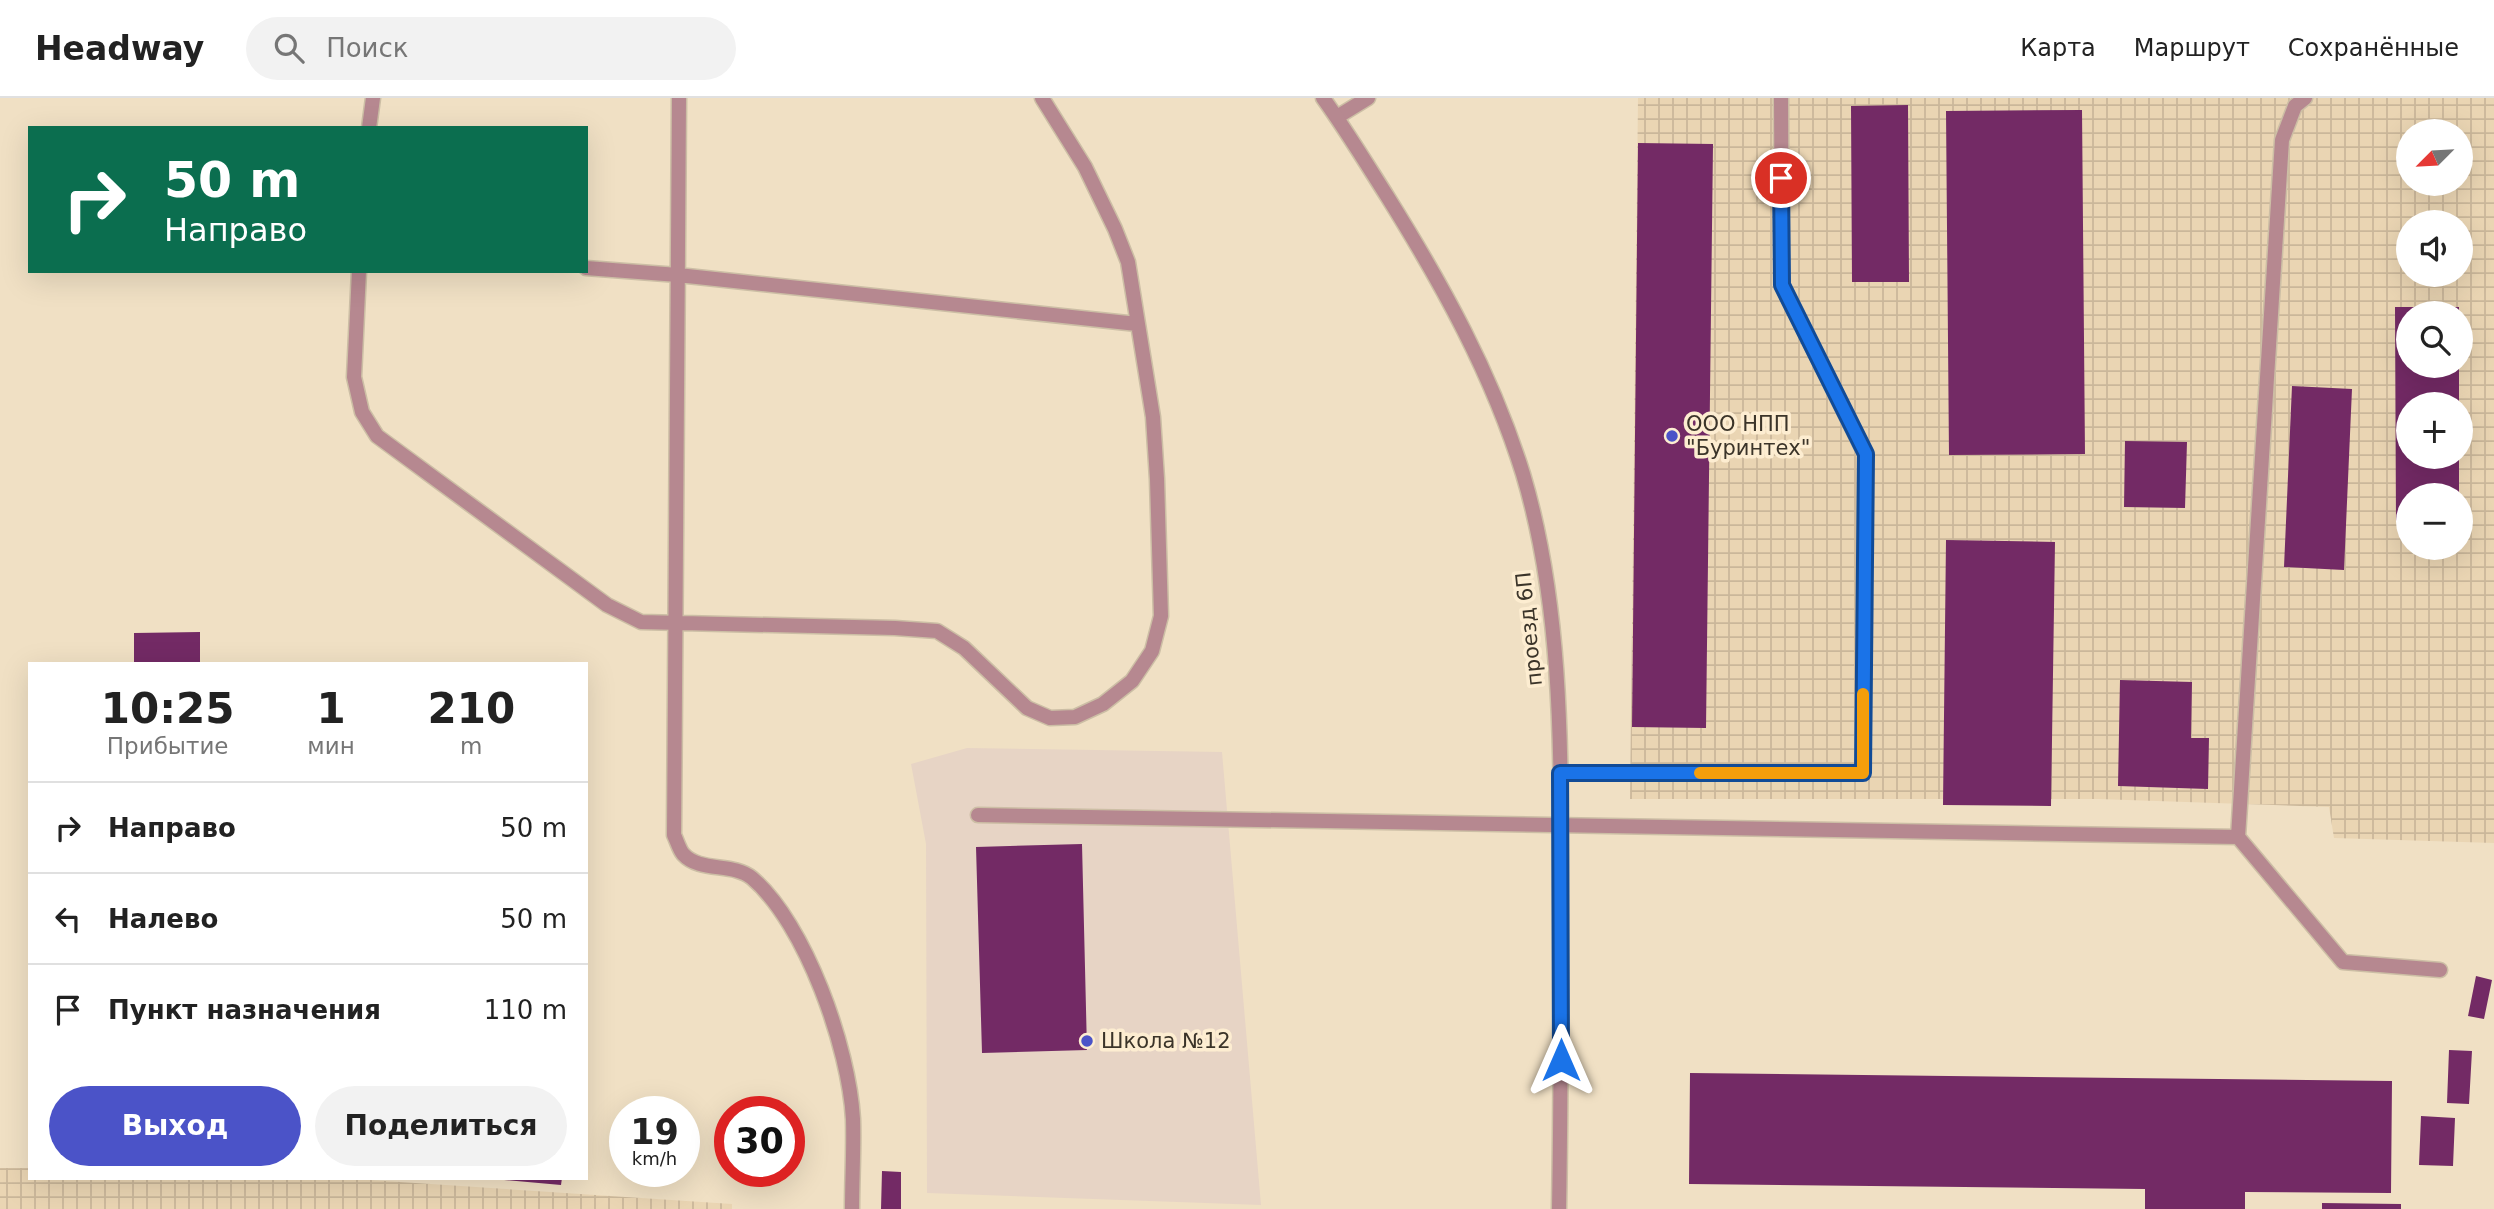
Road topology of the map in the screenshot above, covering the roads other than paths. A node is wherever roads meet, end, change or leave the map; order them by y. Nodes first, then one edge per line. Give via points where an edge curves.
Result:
1 (373, 98) edge
2 (679, 98) edge
3 (1042, 98) edge
4 (1323, 98) edge
5 (1368, 98) edge
6 (1781, 98) edge
7 (2305, 98) edge
8 (1337, 117) junction
9 (369, 126) edge
10 (588, 268) edge
11 (359, 273) edge
12 (678, 275) junction
13 (1138, 324) junction
14 (676, 623) junction
15 (1560, 773) junction
16 (978, 815) dead end
17 (1561, 825) junction
18 (2238, 837) junction
19 (2440, 970) dead end
20 (852, 1209) edge
21 (1559, 1209) edge

1 - 9 street
2 - 12 street
3 - 13 street via 1085,167 1115,229 1128,262
4 - 8 street, проезд 6П
5 - 8 street
6 - 15 street via 1782,285 1866,454 1863,773
7 - 18 street via 2295,106 2282,140
8 - 15 street, проезд 6П via 1426,259 1501,411 1523,476 1544,566 1556,669
10 - 12 street
11 - 14 street via 354,377 362,412 377,436 607,605 641,622
12 - 13 street
12 - 14 street
13 - 14 street via 1153,417 1161,616 1152,651 1132,681 1103,704 1075,717 1050,718 1027,708 964,648 937,631
14 - 20 street via 674,835 683,854 697,864 723,866 750,876 784,914 818,981 846,1066 853,1118
15 - 17 street, проезд 6П
16 - 17 street
17 - 18 street
17 - 21 street, проезд 6П
18 - 19 street via 2343,962

